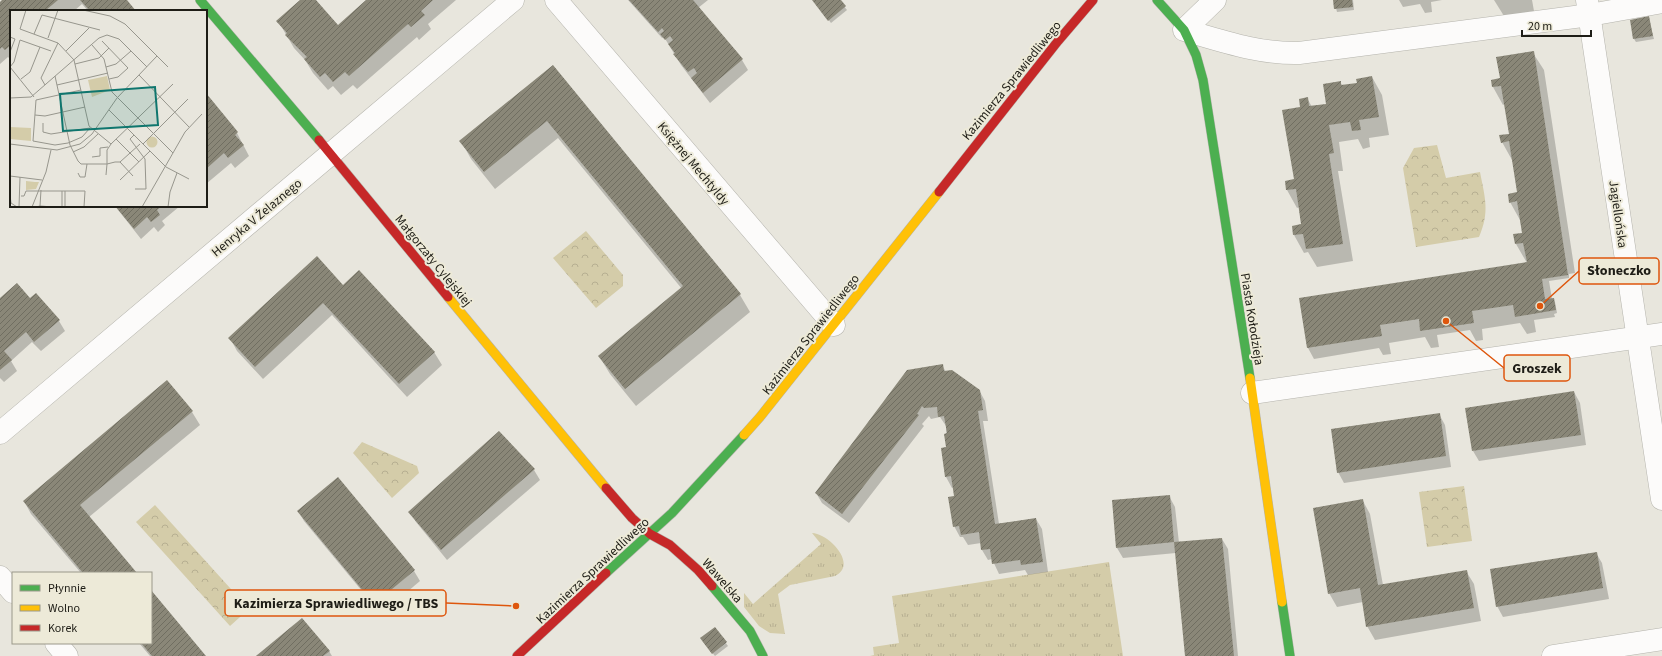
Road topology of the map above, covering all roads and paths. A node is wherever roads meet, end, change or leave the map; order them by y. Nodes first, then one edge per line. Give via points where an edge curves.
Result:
1 (200, 0) edge
2 (513, 0) edge
3 (556, 0) edge
4 (1093, 0) edge
5 (1157, 0) edge
6 (1215, 0) edge
7 (1662, 2) edge
8 (1588, 7) edge
9 (1184, 30) junction
10 (330, 154) junction
11 (834, 325) junction
12 (1662, 334) edge
13 (1638, 338) junction
14 (1252, 393) junction
15 (0, 434) edge
16 (1662, 499) edge
17 (650, 534) junction
18 (0, 577) edge
19 (12, 591) edge
20 (1662, 639) edge
21 (57, 644) edge
22 (762, 655) edge
23 (67, 656) edge
24 (517, 656) edge
25 (1290, 656) edge
26 (1553, 656) edge

1 - 10 street, Małgorzaty Cylejskiej
2 - 10 street, Henryka V Żelaznego
3 - 11 street, Księżnej Mechtyldy
4 - 11 street, Kazimierza Sprawiedliwego via 1048,53
5 - 9 street, Piasta Kołodzieja
6 - 9 street
7 - 8 street
8 - 9 street via 1299,53 1276,54 1251,49
8 - 13 street, Jagiellońska
9 - 14 street, Piasta Kołodzieja via 1196,55 1203,80
10 - 15 street, Henryka V Żelaznego
10 - 17 street, Małgorzaty Cylejskiej via 614,498
11 - 17 street, Kazimierza Sprawiedliwego via 760,417
12 - 13 street
13 - 14 street
13 - 16 street, Jagiellońska
14 - 25 street, Piasta Kołodzieja
17 - 22 street, Wawelska via 670,545 698,570 750,631
17 - 24 street, Kazimierza Sprawiedliwego
18 - 19 street
20 - 26 street
21 - 23 street

